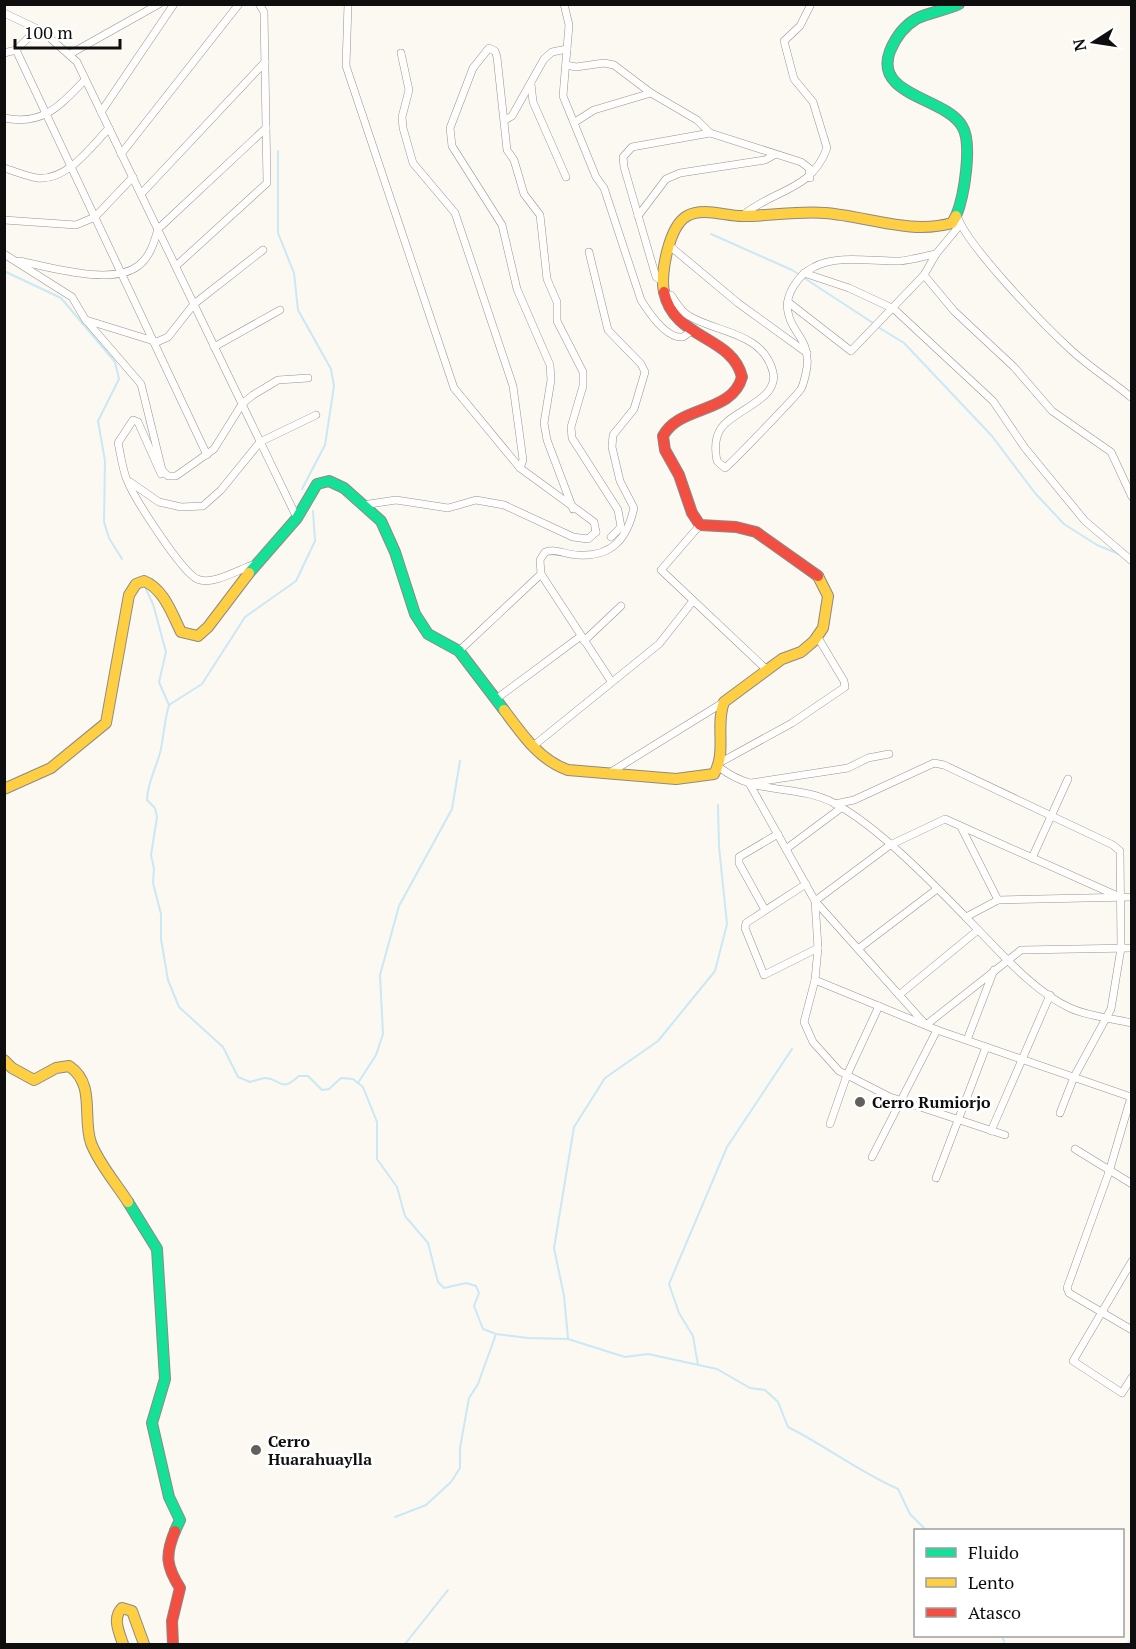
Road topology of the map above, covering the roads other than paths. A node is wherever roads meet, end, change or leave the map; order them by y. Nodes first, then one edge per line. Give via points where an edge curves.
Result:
1 (159, 4) edge
2 (174, 4) edge
3 (239, 4) edge
4 (259, 4) edge
5 (348, 4) edge
6 (564, 4) edge
7 (811, 4) edge
8 (959, 4) edge
9 (4, 13) edge
10 (37, 29) junction
11 (567, 49) junction
12 (16, 50) junction
13 (401, 52) dead end
14 (4, 53) edge
15 (70, 54) junction
16 (265, 62) junction
17 (566, 65) junction
18 (85, 80) junction
19 (531, 84) junction
20 (651, 93) junction
21 (101, 112) junction
22 (47, 115) junction
23 (4, 118) edge
24 (505, 120) junction
25 (576, 122) junction
26 (109, 128) junction
27 (266, 128) junction
28 (710, 133) junction
29 (121, 154) junction
30 (774, 155) junction
31 (71, 167) junction
32 (4, 168) edge
33 (133, 177) junction
34 (566, 177) dead end
35 (810, 178) junction
36 (141, 194) junction
37 (638, 216) junction
38 (95, 217) junction
39 (740, 218) junction
40 (4, 220) edge
41 (959, 220) junction
42 (158, 229) junction
43 (671, 247) junction
44 (263, 250) dead end
45 (589, 252) dead end
46 (4, 254) edge
47 (936, 254) junction
48 (14, 261) junction
49 (176, 266) junction
50 (121, 272) junction
51 (804, 273) junction
52 (924, 275) junction
53 (662, 281) junction
54 (664, 295) junction
55 (788, 302) junction
56 (194, 304) junction
57 (894, 309) junction
58 (280, 310) dead end
59 (85, 319) junction
60 (690, 332) junction
61 (153, 340) junction
62 (214, 347) junction
63 (807, 353) junction
64 (308, 378) dead end
65 (1131, 398) edge
66 (242, 404) junction
67 (316, 415) dead end
68 (260, 442) junction
69 (207, 455) junction
70 (520, 468) junction
71 (168, 476) junction
72 (127, 480) junction
73 (1131, 497) edge
74 (363, 505) junction
75 (573, 509) junction
76 (297, 518) junction
77 (700, 525) junction
78 (596, 532) junction
79 (611, 537) junction
80 (615, 544) junction
81 (1131, 561) edge
82 (257, 563) junction
83 (541, 574) junction
84 (693, 601) junction
85 (621, 606) dead end
86 (817, 636) junction
87 (582, 638) junction
88 (459, 651) junction
89 (767, 670) junction
90 (611, 681) junction
91 (496, 699) junction
92 (724, 702) junction
93 (532, 747) junction
94 (889, 754) dead end
95 (720, 764) junction
96 (611, 772) junction
97 (1068, 780) dead end
98 (749, 783) junction
99 (4, 789) edge
100 (838, 806) junction
101 (1052, 815) junction
102 (961, 826) junction
103 (778, 834) junction
104 (890, 845) junction
105 (786, 849) junction
106 (1131, 857) edge
107 (1032, 858) junction
108 (1121, 858) junction
109 (806, 884) junction
110 (937, 889) junction
111 (1131, 897) edge
112 (1122, 898) junction
113 (998, 900) junction
114 (814, 901) junction
115 (765, 910) junction
116 (966, 917) junction
117 (978, 930) junction
118 (818, 948) junction
119 (1121, 948) junction
120 (1131, 948) edge
121 (858, 949) junction
122 (1006, 959) junction
123 (995, 968) junction
124 (815, 980) junction
125 (899, 995) junction
126 (1050, 995) junction
127 (879, 1006) junction
128 (1105, 1018) junction
129 (1129, 1022) edge
130 (926, 1025) junction
131 (937, 1030) junction
132 (967, 1040) junction
133 (986, 1047) junction
134 (4, 1060) edge
135 (1023, 1060) junction
136 (847, 1075) junction
137 (1074, 1077) junction
138 (1131, 1096) edge
139 (900, 1099) junction
140 (1060, 1113) dead end
141 (1129, 1117) edge
142 (957, 1118) junction
143 (830, 1124) dead end
144 (991, 1131) junction
145 (1005, 1136) dead end
146 (1075, 1149) dead end
147 (872, 1157) dead end
148 (1109, 1172) junction
149 (936, 1178) dead end
150 (1131, 1184) edge
151 (1131, 1261) edge
152 (1100, 1314) junction
153 (1131, 1330) edge
154 (1131, 1377) edge
155 (123, 1644) edge
156 (144, 1644) edge
157 (173, 1644) edge

1 - 15 street
2 - 21 street
3 - 29 street
4 - 16 street via 264,12
5 - 70 street via 346,66 454,388
6 - 11 street via 569,25
7 - 35 street via 800,26 784,41 794,80 813,102 827,148
8 - 41 main road via 913,21 896,38 887,60 895,84 950,111 962,124 968,149
9 - 10 street
10 - 12 street
10 - 15 street
11 - 17 street
11 - 19 street via 552,52 544,59
12 - 14 street
12 - 22 street
13 - 70 street via 409,90 402,117 405,136 413,163 455,213 513,386 523,460
15 - 18 street
16 - 27 street
16 - 36 street
17 - 20 street via 614,65
17 - 25 street via 563,96
18 - 21 street
18 - 22 street
19 - 24 street via 512,116
19 - 34 street via 533,102
20 - 25 street via 594,110
20 - 28 street via 697,120
21 - 26 street
22 - 23 street via 20,122
22 - 31 street
24 - 75 street via 497,57 489,48 473,68 450,128 450,138 502,225 517,290 550,365 544,423
24 - 79 street via 507,150 524,194 543,225 546,279 557,302 557,321 583,372 572,438 621,518 621,526
25 - 60 street via 596,177 604,188 641,300 672,336 683,338
26 - 29 street
26 - 31 street
27 - 42 street
27 - 49 street via 267,183
28 - 30 street
28 - 37 street via 632,147 626,152 624,167
29 - 33 street
30 - 35 street via 801,162 809,168
30 - 37 street via 666,179
31 - 32 street via 38,178
31 - 38 street
33 - 36 street
33 - 38 street
35 - 39 street
36 - 42 street
37 - 53 street via 656,277
38 - 40 street via 76,225
38 - 50 street
39 - 41 main road via 821,213 929,228
39 - 43 main road via 700,211 690,214 681,220
41 - 47 street
41 - 65 street via 979,252 1070,349
42 - 49 street
42 - 50 street via 150,252 138,267
43 - 53 main road
43 - 63 street
44 - 56 street
45 - 80 street via 608,330 645,372 634,410 614,435 612,447 620,481 634,508 628,531
46 - 48 street
47 - 51 street via 902,261 816,265
47 - 52 street
48 - 50 street via 96,275
48 - 59 street via 72,297
49 - 56 street
50 - 61 street
51 - 55 street
51 - 57 street
52 - 57 street
52 - 73 street via 954,312 1014,367 1052,411 1111,453
53 - 54 main road
54 - 60 main road via 673,318
54 - 63 street via 670,295 690,317 749,340 770,362 774,376 771,387 720,428 714,448 722,468 801,389
55 - 57 street via 851,351
55 - 63 street via 790,318
56 - 61 street via 168,337
56 - 62 street
57 - 81 street via 993,401 1025,448 1085,520
58 - 62 street
59 - 61 street
59 - 71 street via 141,384 162,470
60 - 77 main road via 724,350 738,364 742,377 728,397 680,420 664,433 664,451 681,478 693,518
61 - 69 street
62 - 66 street
64 - 66 street via 278,380
66 - 68 street
66 - 69 street
67 - 68 street
68 - 72 street via 203,506 159,502
68 - 76 street
69 - 71 street via 176,476
70 - 75 street
71 - 72 street via 161,474 138,422 133,420 118,443
72 - 82 street via 168,546 196,579 211,580
74 - 76 main road via 329,481 317,484
74 - 78 street via 396,500 448,508 476,500 504,505 573,537 588,539
74 - 88 main road via 381,521 415,614 428,633
75 - 78 street via 594,522
76 - 82 main road
77 - 84 street via 661,570
77 - 86 main road via 756,532 818,575 828,596 825,620
78 - 79 street
79 - 80 street
80 - 83 street via 602,553 545,552 540,560
82 - 99 main road via 198,636 181,632 163,593 150,583 134,585 106,723 51,768
83 - 87 street
83 - 88 street
84 - 89 street
84 - 90 street via 659,644
85 - 87 street
86 - 89 main road via 801,652
86 - 95 street via 845,687
87 - 90 street
87 - 91 street
88 - 91 main road
89 - 92 main road
90 - 93 street
91 - 93 main road
92 - 95 main road via 720,713
92 - 96 street
93 - 96 main road via 563,768
94 - 98 street via 873,756 848,768
95 - 96 main road via 714,774 692,780 656,780
95 - 98 street via 732,777
97 - 101 street
98 - 100 street via 804,794
98 - 103 street
100 - 101 street via 934,763
100 - 104 street
100 - 105 street
101 - 107 street
101 - 108 street via 1113,845
102 - 104 street via 945,819
102 - 107 street
102 - 113 street
103 - 105 street
103 - 115 street via 739,857
104 - 110 street
104 - 114 street
105 - 109 street
106 - 108 street
107 - 112 street
108 - 112 street
109 - 114 street
109 - 115 street
110 - 116 street
110 - 121 street
111 - 112 street
112 - 113 street
112 - 119 street
113 - 116 street
114 - 118 street
114 - 121 street
115 - 118 street via 744,925 764,975
116 - 117 street
117 - 122 street
117 - 125 street
118 - 124 street
119 - 120 street
119 - 122 street via 1021,950
119 - 128 street via 1111,1009
121 - 125 street
122 - 123 street
122 - 126 street
123 - 130 street
123 - 132 street
124 - 127 street
124 - 136 street via 806,1008 806,1031 839,1071
125 - 130 street
126 - 128 street via 1068,1007
126 - 135 street
127 - 130 street
127 - 136 street
128 - 129 street
128 - 137 street
130 - 131 street
131 - 132 street
131 - 139 street
132 - 133 street
133 - 135 street
133 - 142 street
134 - 157 main road via 34,1080 56,1068 69,1066 78,1072 86,1090 92,1142 157,1249 165,1379 152,1423 169,1497 180,1520 167,1550 171,1574 180,1588 172,1621
135 - 137 street
135 - 144 street
136 - 139 street
136 - 143 street
137 - 138 street
137 - 140 street
138 - 141 street
139 - 142 street
139 - 147 street
141 - 148 street
142 - 144 street
142 - 149 street
144 - 145 street
146 - 148 street
148 - 150 street
148 - 152 street via 1067,1288
151 - 152 street
152 - 153 street
152 - 154 street via 1073,1360 1122,1393
155 - 156 main road via 116,1620 122,1608 132,1611

